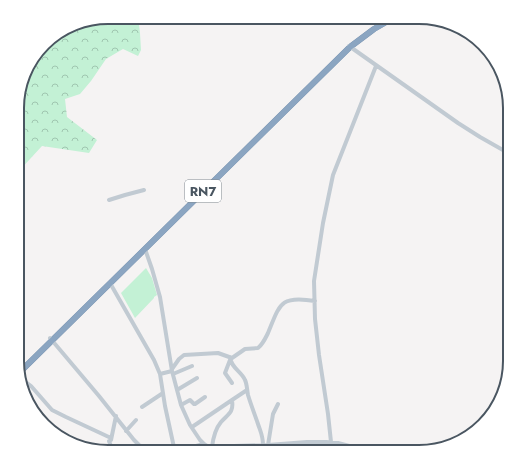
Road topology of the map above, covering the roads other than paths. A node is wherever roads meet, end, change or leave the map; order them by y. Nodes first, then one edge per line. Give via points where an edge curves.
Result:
1 (377, 24) edge
2 (383, 24) edge
3 (349, 46) junction
4 (376, 66) junction
5 (503, 150) edge
6 (144, 190) dead end
7 (109, 200) dead end
8 (145, 249) junction
9 (110, 283) junction
10 (315, 301) junction
11 (51, 339) junction
12 (230, 359) junction
13 (24, 364) edge
14 (192, 366) dead end
15 (24, 367) edge
16 (173, 371) junction
17 (160, 374) junction
18 (197, 378) dead end
19 (27, 383) edge
20 (232, 383) dead end
21 (177, 390) junction
22 (247, 390) junction
23 (163, 393) junction
24 (205, 397) dead end
25 (232, 400) junction
26 (278, 404) dead end
27 (181, 405) junction
28 (142, 407) dead end
29 (116, 416) junction
30 (136, 420) dead end
31 (192, 427) junction
32 (126, 431) junction
33 (111, 438) junction
34 (331, 442) junction
35 (285, 444) joint
36 (110, 445) edge
37 (139, 445) edge
38 (172, 445) edge
39 (207, 445) edge
40 (209, 445) edge
41 (263, 445) joint
42 (268, 445) junction
43 (346, 445) edge

1 - 3 highway, RN7
2 - 3 highway, RN7
3 - 4 street
3 - 8 highway, RN7
3 - 11 highway, RN7
4 - 5 street via 458,123
4 - 10 street via 333,175 314,281
6 - 7 street
8 - 9 highway, RN7
8 - 16 street via 160,297
9 - 11 highway, RN7
9 - 17 street
10 - 12 street via 299,299 283,303 259,348 247,349
10 - 34 street via 319,356
11 - 13 highway, RN7
11 - 15 highway, RN7
11 - 29 street
12 - 16 street via 218,353 184,355 179,358
12 - 20 street via 225,373
12 - 22 street via 244,378
14 - 16 street
16 - 17 street
16 - 21 street
17 - 23 street
18 - 21 street
19 - 33 street via 52,410
21 - 27 street
22 - 25 street
22 - 41 street via 262,432
23 - 28 street
23 - 38 street
24 - 27 street via 195,404 190,400
25 - 31 street
25 - 40 street via 230,414 221,422
26 - 42 street via 273,414
27 - 31 street
29 - 32 street
29 - 33 street
30 - 32 street
31 - 39 street via 200,440
32 - 37 street
33 - 36 street
34 - 35 street
34 - 43 street
35 - 42 street
41 - 42 street

